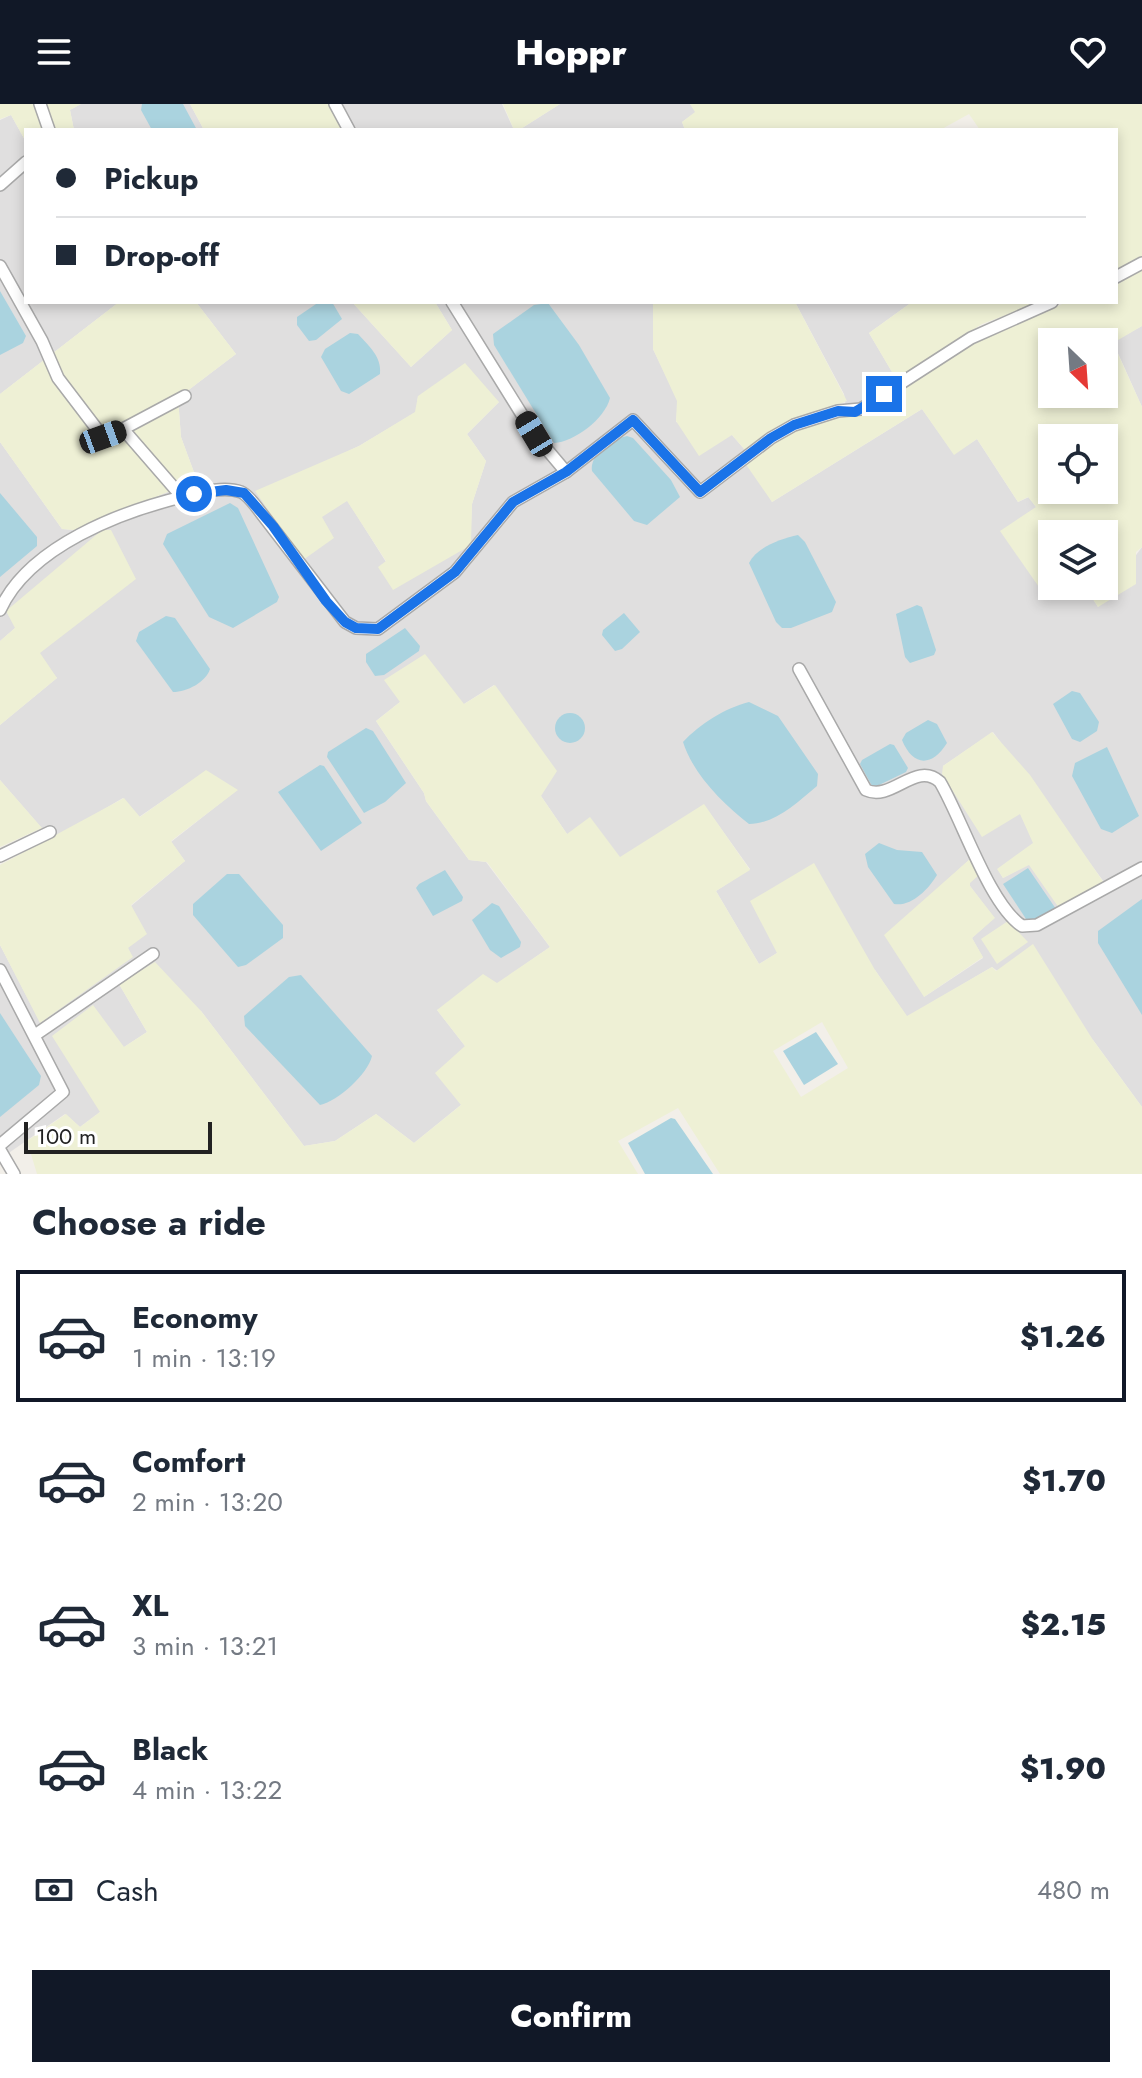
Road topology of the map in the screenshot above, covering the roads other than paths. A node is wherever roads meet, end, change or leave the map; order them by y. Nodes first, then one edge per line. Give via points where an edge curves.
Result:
1 (40, 104) edge
2 (335, 104) edge
3 (48, 128) edge
4 (348, 128) edge
5 (24, 164) edge
6 (0, 185) edge
7 (1142, 263) edge
8 (0, 266) edge
9 (1118, 276) edge
10 (453, 304) edge
11 (1048, 304) edge
12 (185, 396) dead end
13 (123, 429) junction
14 (566, 472) junction
15 (182, 497) junction
16 (0, 610) edge
17 (799, 669) dead end
18 (50, 832) dead end
19 (0, 856) edge
20 (1142, 868) edge
21 (153, 954) dead end
22 (0, 970) edge
23 (35, 1035) junction
24 (0, 1147) edge
25 (14, 1174) edge

1 - 3 street
2 - 4 street
5 - 6 street
7 - 9 street
8 - 13 street via 58,378 103,437
10 - 14 street via 534,434
11 - 14 street via 971,338 861,409 794,425 700,492 633,420
12 - 13 street
13 - 15 street
14 - 15 street via 513,502 455,572 378,629 345,622 244,493 226,490
15 - 16 street via 99,525 60,547 8,592
17 - 20 street via 866,790 884,793 923,776 940,782 990,883 1022,926 1037,925
18 - 19 street
21 - 23 street
22 - 23 street
23 - 24 street via 63,1092
24 - 25 street

